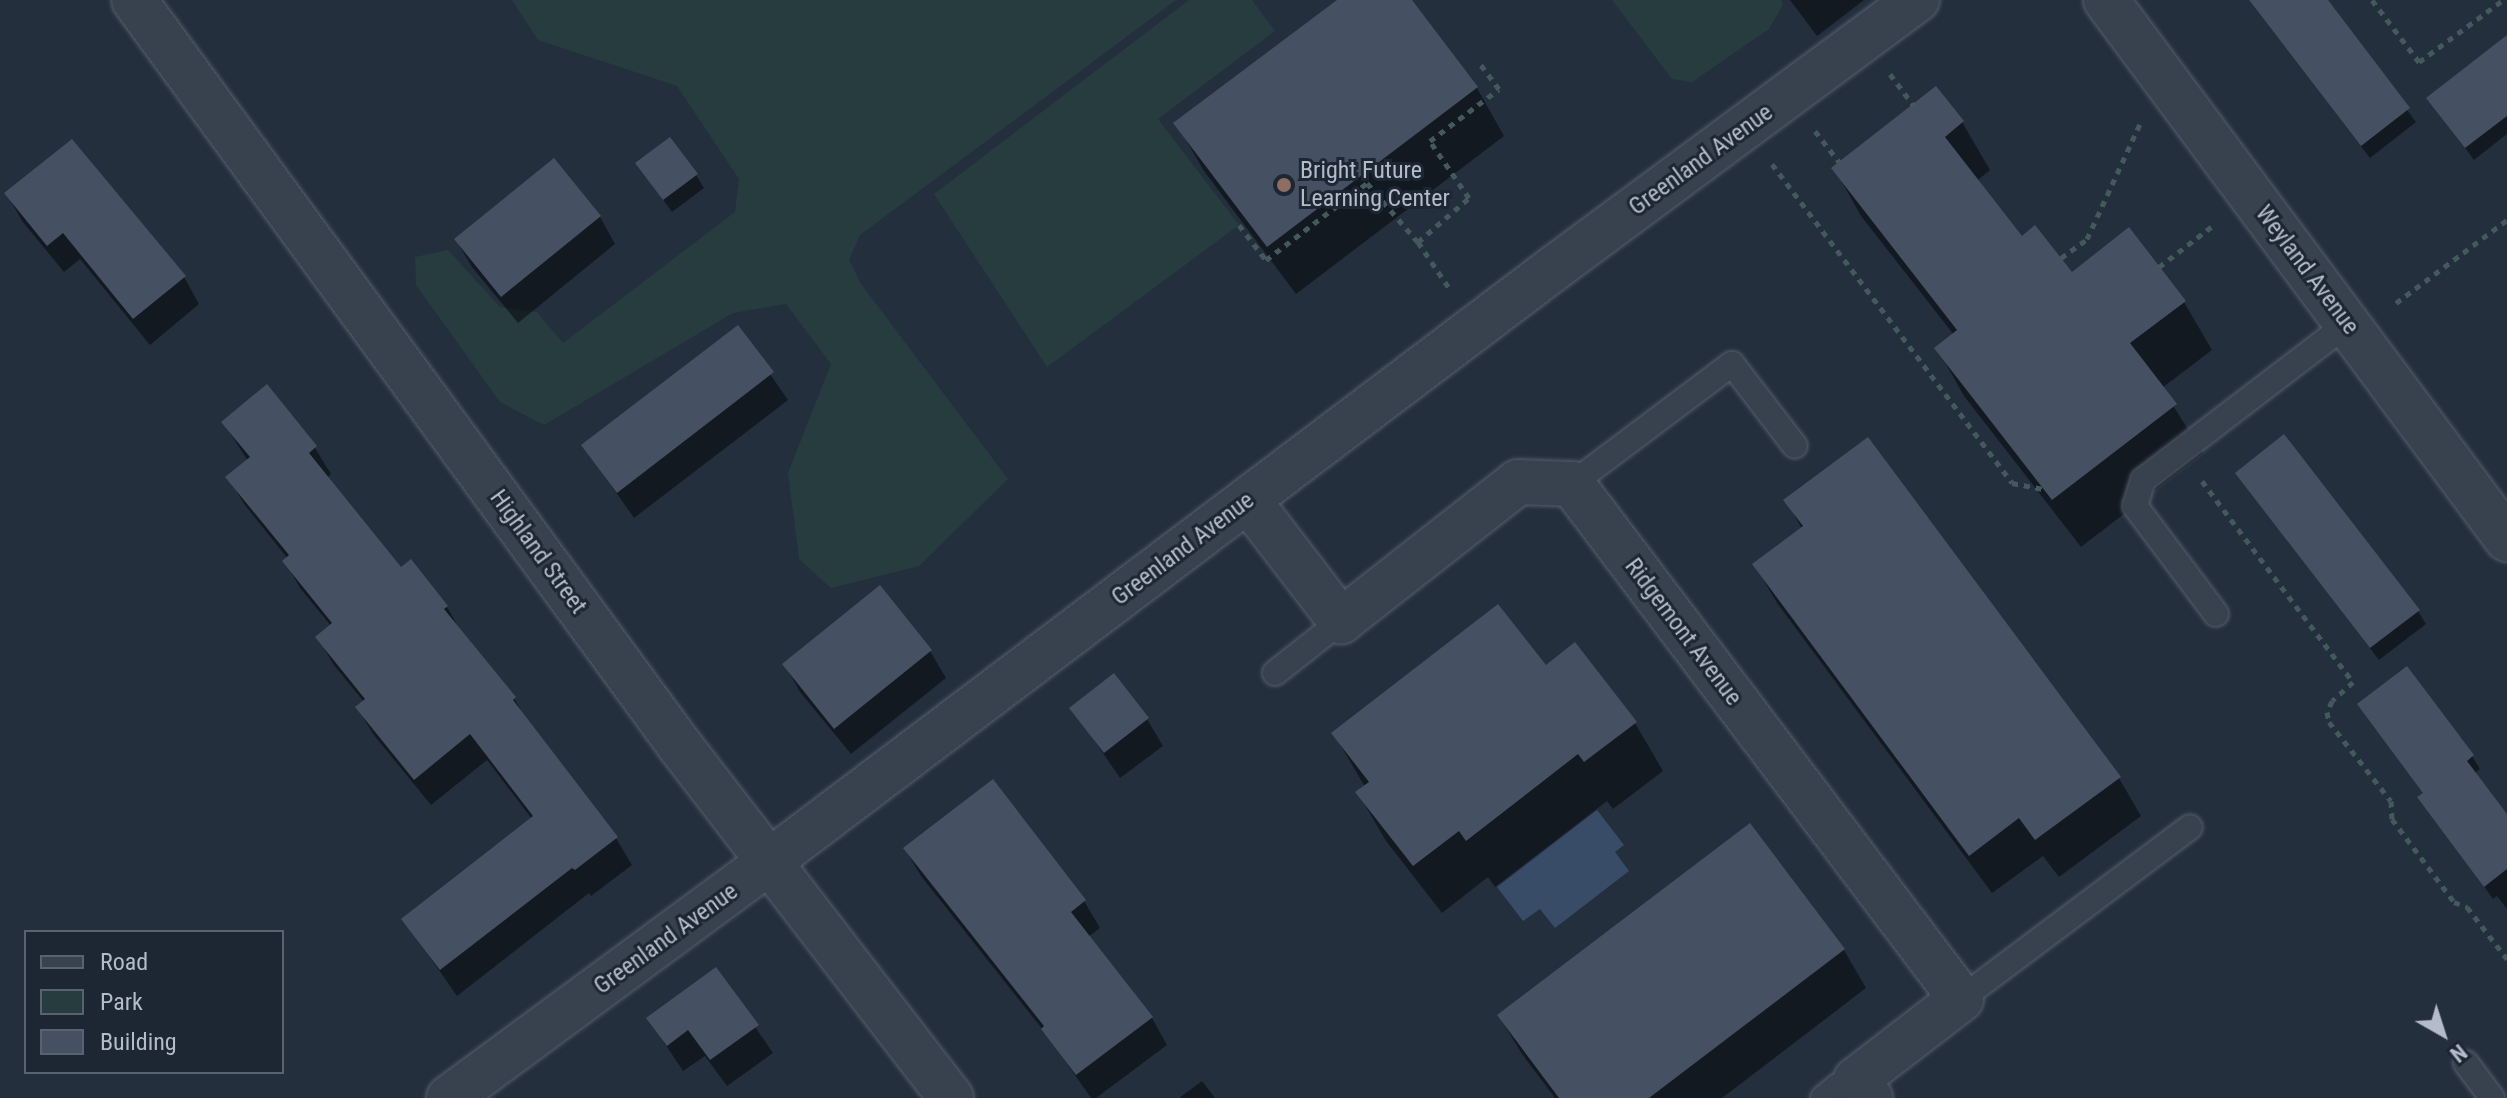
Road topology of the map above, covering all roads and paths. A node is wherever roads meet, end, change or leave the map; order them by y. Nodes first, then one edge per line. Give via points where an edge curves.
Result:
1 (134, 0) edge
2 (1917, 0) edge
3 (2106, 0) edge
4 (2372, 0) edge
5 (2503, 0) edge
6 (1479, 62) dead end
7 (1887, 71) dead end
8 (1913, 105) dead end
9 (2141, 123) dead end
10 (1812, 128) dead end
11 (1770, 160) dead end
12 (1839, 162) dead end
13 (2507, 220) edge
14 (2216, 224) dead end
15 (1239, 225) dead end
16 (1418, 242) junction
17 (2061, 258) dead end
18 (2159, 267) dead end
19 (1454, 295) dead end
20 (2396, 303) dead end
21 (2347, 324) junction
22 (1795, 446) dead end
23 (2197, 473) dead end
24 (1572, 484) junction
25 (2044, 489) dead end
26 (1248, 500) junction
27 (2507, 539) edge
28 (2216, 614) dead end
29 (1341, 621) junction
30 (1275, 673) dead end
31 (2190, 827) dead end
32 (770, 861) junction
33 (2507, 959) edge
34 (1961, 999) junction
35 (2466, 1063) dead end
36 (1850, 1092) edge
37 (449, 1098) edge
38 (951, 1098) edge
39 (2492, 1098) edge

1 - 32 street, Highland Street via 680,746
2 - 26 street, Greenland Avenue
3 - 21 street, Weyland Avenue
4 - 5 path via 2419,62
6 - 16 path via 1499,89 1430,141 1469,198
7 - 8 path
9 - 17 path via 2087,239
10 - 12 path
11 - 25 path via 2012,483
13 - 20 path
14 - 18 path
15 - 16 path via 1266,260 1367,183
16 - 19 path
21 - 27 street, Weyland Avenue
21 - 28 lane via 2143,480 2135,506
22 - 24 lane via 1732,364
23 - 33 path via 2353,682 2332,701 2329,722 2391,801 2392,819 2454,902 2467,907
24 - 29 street via 1518,482
24 - 34 street, Ridgemont Avenue
26 - 29 street
26 - 32 street, Greenland Avenue
29 - 30 lane
31 - 34 lane
32 - 37 street, Greenland Avenue
32 - 38 street, Highland Street
34 - 36 street
35 - 39 lane

